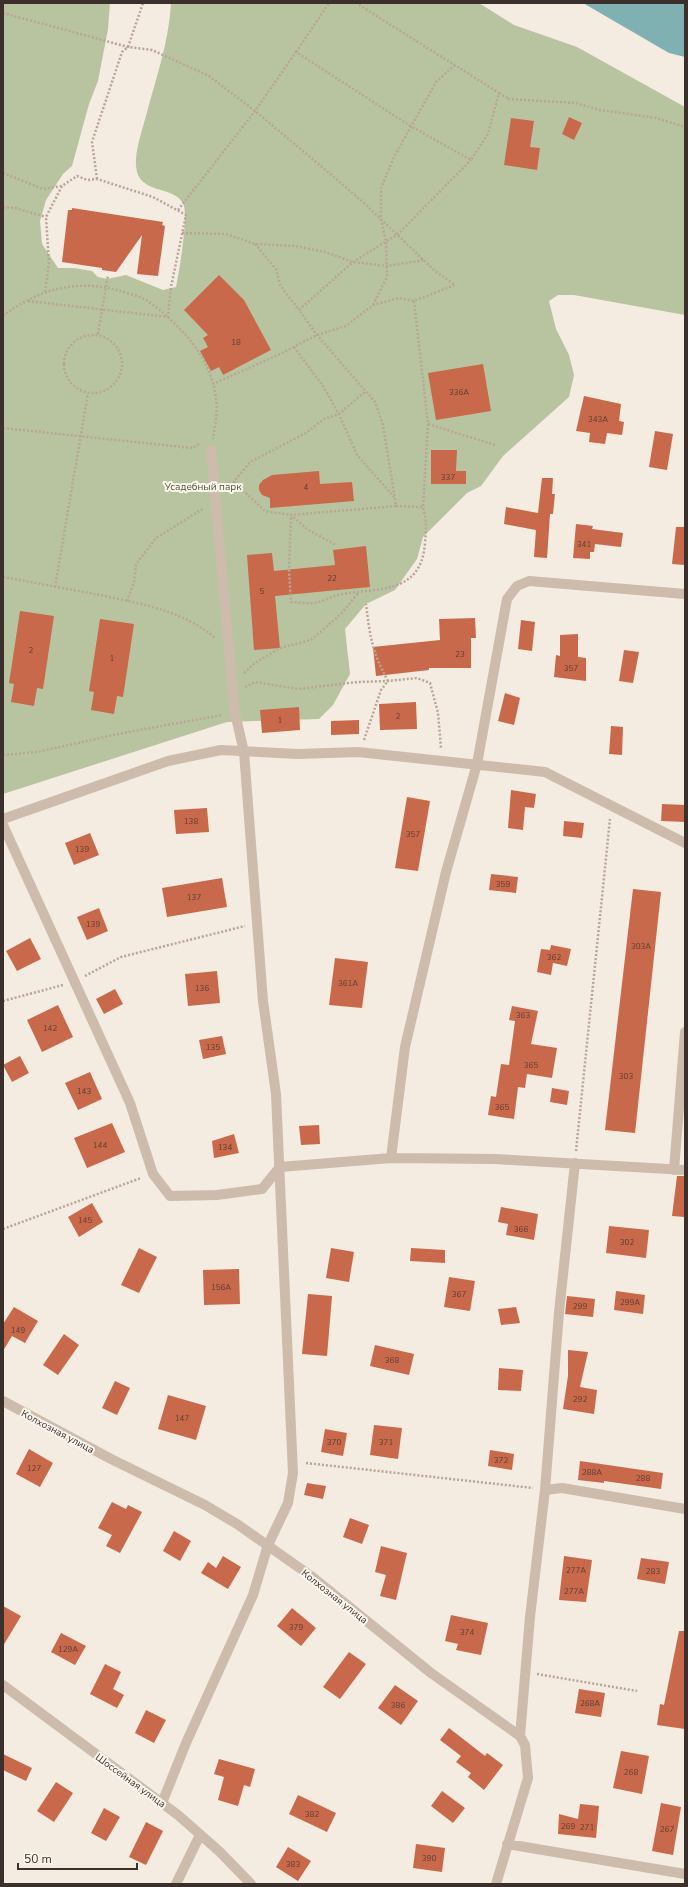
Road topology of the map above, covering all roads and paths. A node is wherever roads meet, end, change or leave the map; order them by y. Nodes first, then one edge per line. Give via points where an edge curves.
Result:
1 (143, 3) edge
2 (329, 3) edge
3 (356, 3) edge
4 (3, 13) edge
5 (128, 47) junction
6 (296, 52) junction
7 (455, 65) junction
8 (499, 93) junction
9 (508, 99) junction
10 (513, 100) dead end
11 (255, 111) junction
12 (412, 127) junction
13 (685, 127) edge
14 (472, 160) junction
15 (3, 173) edge
16 (97, 179) junction
17 (62, 186) junction
18 (3, 207) edge
19 (178, 210) junction
20 (46, 217) junction
21 (381, 219) junction
22 (182, 233) junction
23 (398, 234) junction
24 (386, 242) junction
25 (255, 244) junction
26 (424, 260) junction
27 (354, 262) junction
28 (387, 266) junction
29 (108, 275) dead end
30 (106, 287) junction
31 (45, 292) junction
32 (27, 300) junction
33 (414, 302) junction
34 (373, 305) junction
35 (102, 309) junction
36 (299, 310) junction
37 (4, 315) edge
38 (168, 317) junction
39 (98, 334) junction
40 (317, 335) junction
41 (294, 347) junction
42 (213, 384) junction
43 (366, 391) junction
44 (88, 393) junction
45 (339, 414) junction
46 (428, 424) junction
47 (3, 428) edge
48 (80, 436) junction
49 (495, 445) dead end
50 (211, 450) junction
51 (234, 482) junction
52 (395, 498) junction
53 (216, 501) junction
54 (396, 506) junction
55 (423, 507) junction
56 (291, 515) junction
57 (336, 545) dead end
58 (3, 577) edge
59 (56, 587) junction
60 (359, 593) junction
61 (685, 594) edge
62 (127, 600) junction
63 (366, 604) dead end
64 (207, 631) dead end
65 (388, 681) junction
66 (232, 689) junction
67 (235, 713) junction
68 (244, 752) junction
69 (358, 752) junction
70 (3, 755) edge
71 (441, 761) junction
72 (477, 764) junction
73 (612, 805) junction
74 (3, 819) edge
75 (3, 825) edge
76 (685, 843) edge
77 (257, 923) junction
78 (74, 982) junction
79 (3, 1001) edge
80 (685, 1032) edge
81 (391, 1158) junction
82 (575, 1163) junction
83 (280, 1167) junction
84 (674, 1170) junction
85 (685, 1170) edge
86 (153, 1174) junction
87 (3, 1229) edge
88 (3, 1401) edge
89 (293, 1463) junction
90 (545, 1490) junction
91 (685, 1509) edge
92 (268, 1545) junction
93 (525, 1672) junction
94 (3, 1685) edge
95 (637, 1691) dead end
96 (520, 1736) junction
97 (162, 1803) junction
98 (200, 1835) junction
99 (507, 1844) junction
100 (685, 1874) edge
101 (176, 1884) edge
102 (251, 1884) edge
103 (496, 1884) edge

1 - 5 path
2 - 6 path
3 - 7 path
4 - 5 path
5 - 11 path via 152,50 209,76
5 - 16 path via 122,52 92,142
6 - 11 path
6 - 12 path
7 - 8 path
7 - 12 path via 436,82
8 - 9 path
8 - 14 path via 488,134
9 - 10 path
9 - 13 path via 576,103 600,110 656,118
11 - 19 path
11 - 21 path
12 - 14 path
12 - 21 path via 394,157 381,188
14 - 23 path
15 - 17 path via 43,189
16 - 17 path via 87,180 77,176
16 - 19 path via 154,197
17 - 20 path
18 - 20 path
19 - 22 path via 186,215
20 - 31 path via 49,263
21 - 23 path
21 - 24 path
22 - 25 path via 226,234
22 - 38 path
23 - 24 path
23 - 26 path
24 - 27 path
24 - 28 path
25 - 27 path via 295,246 325,252
25 - 36 path via 276,269 280,285
26 - 28 path
26 - 33 path via 455,285
27 - 28 path
27 - 36 path
28 - 34 path via 387,277
29 - 30 path
30 - 31 path via 76,285
30 - 35 path
30 - 38 path via 145,300
31 - 32 path
32 - 35 path
32 - 37 path
33 - 34 path via 399,298
33 - 46 path
34 - 40 path via 346,326
35 - 38 path
35 - 39 path
36 - 40 path
38 - 42 path via 192,342
39 - 44 path via 116,345 123,366 113,386 101,392
39 - 44 path via 84,335 74,341 63,360 65,373 71,384 78,390
40 - 41 path
40 - 43 path
41 - 42 path
41 - 45 path via 323,386
42 - 50 path via 216,399
43 - 45 path
43 - 52 path via 375,402 383,424
44 - 48 path
45 - 51 path via 324,419 306,433 250,462
45 - 52 path via 357,455
46 - 49 path
46 - 55 path
47 - 48 path
48 - 50 path via 192,448 205,442
48 - 59 path
50 - 53 street
51 - 53 path
51 - 56 path via 265,511
52 - 54 path
53 - 62 path via 156,538 136,564 134,582
53 - 66 street
54 - 55 path
54 - 56 path
55 - 60 path via 427,518 424,551 414,574 405,583
56 - 57 path via 308,530
56 - 60 path via 291,602 313,603 338,595
58 - 59 path
59 - 62 path
60 - 66 path via 342,613 311,640 280,648 255,663
61 - 72 street via 530,581 517,586 507,599
62 - 64 path via 169,612
63 - 65 path via 370,638 376,660
65 - 66 path via 298,689 255,682
65 - 69 path via 381,690
65 - 71 path via 417,678 430,683 438,713
66 - 67 street
67 - 68 street
67 - 70 path via 122,733 36,752
68 - 69 street
68 - 74 street via 221,750 168,761
68 - 77 street
69 - 71 street
71 - 72 street
72 - 73 street via 546,772
72 - 81 street via 446,872 405,1047
73 - 76 street
73 - 82 path
75 - 78 street
77 - 78 path via 121,957
77 - 83 street via 263,1001 276,1094
78 - 79 path
78 - 86 street via 130,1102
80 - 84 street
81 - 82 street
81 - 83 street
82 - 84 street
82 - 90 street via 559,1312
83 - 86 street via 262,1189 217,1195 170,1196
83 - 89 street
84 - 85 street
86 - 87 path
88 - 92 street, Колхозная улица via 111,1459 205,1505
89 - 90 path
89 - 92 street via 288,1503
90 - 91 street via 562,1488
90 - 93 street
92 - 96 street, Колхозная улица via 431,1673
92 - 97 street via 254,1595 186,1743
93 - 95 path
93 - 96 street
94 - 97 street, Шоссейная улица
96 - 99 street via 526,1744 528,1778 523,1801
97 - 98 street, Шоссейная улица
98 - 101 street
98 - 102 street, Шоссейная улица
99 - 100 street
99 - 103 street

